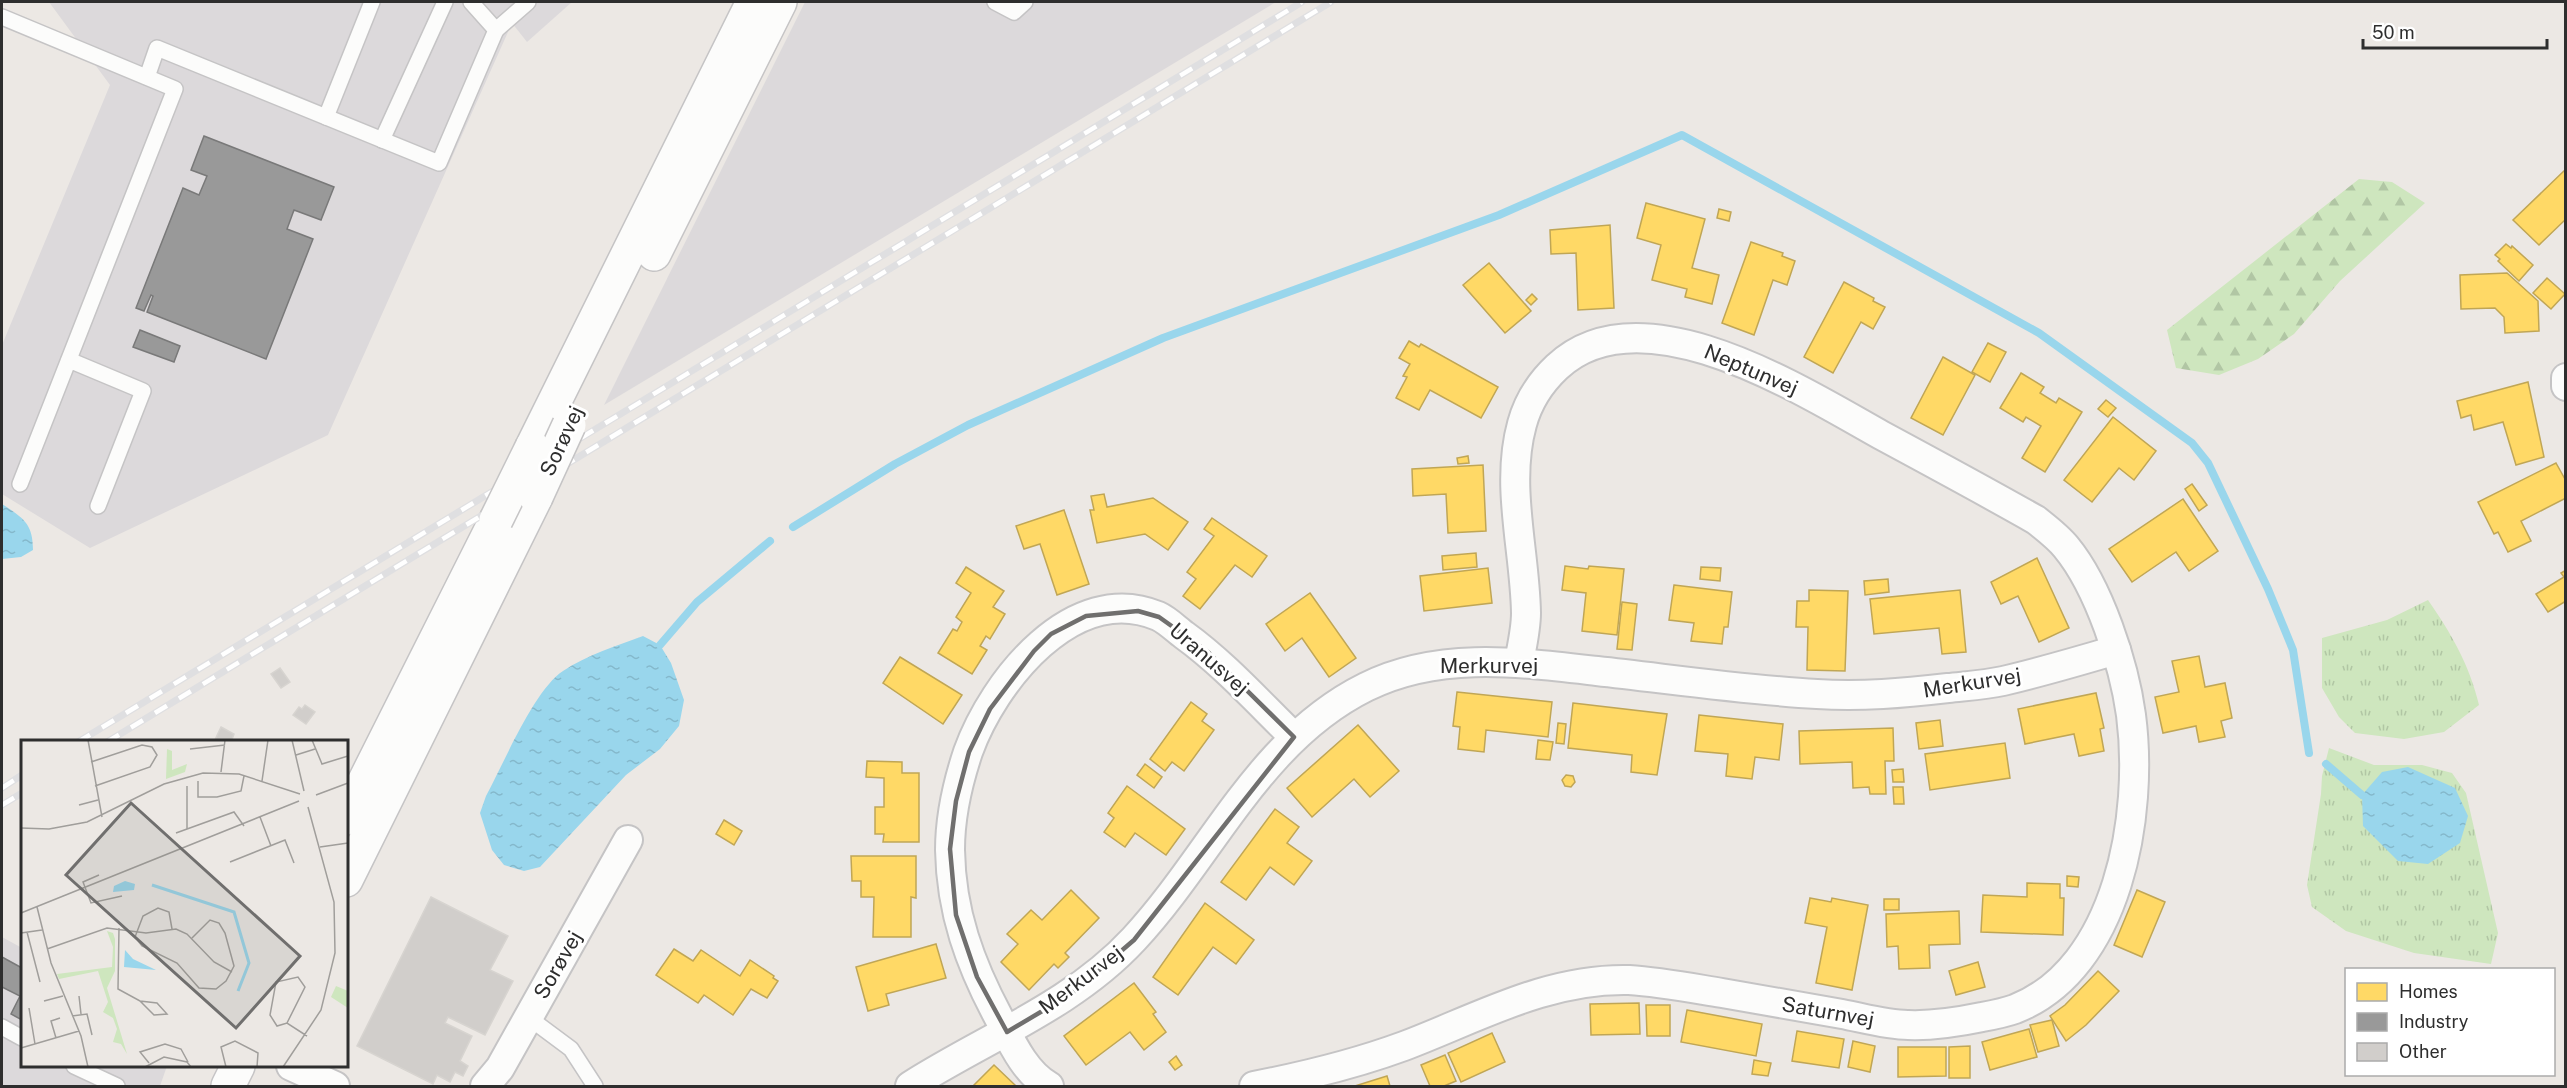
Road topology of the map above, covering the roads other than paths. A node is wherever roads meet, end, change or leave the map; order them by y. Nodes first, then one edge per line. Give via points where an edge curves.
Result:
1 (372, 2) edge
2 (445, 2) edge
3 (471, 2) edge
4 (528, 2) edge
5 (753, 2) edge
6 (780, 2) edge
7 (994, 2) edge
8 (1025, 2) edge
9 (2, 16) edge
10 (496, 30) junction
11 (147, 77) junction
12 (326, 117) junction
13 (382, 140) junction
14 (69, 360) junction
15 (2565, 378) edge
16 (2565, 386) edge
17 (20, 484) dead end
18 (99, 506) dead end
19 (2116, 650) junction
20 (1519, 662) junction
21 (1294, 737) junction
22 (348, 814) edge
23 (628, 840) dead end
24 (348, 876) edge
25 (528, 1017) junction
26 (2, 1028) edge
27 (1007, 1032) junction
28 (21, 1038) edge
29 (78, 1067) edge
30 (237, 1067) edge
31 (295, 1067) edge
32 (117, 1086) edge
33 (228, 1086) edge
34 (335, 1086) edge
35 (485, 1086) edge
36 (595, 1086) edge
37 (910, 1086) edge
38 (1049, 1086) edge
39 (1254, 1086) edge

1 - 12 lane
2 - 13 lane
3 - 10 lane
4 - 10 lane
5 - 22 street, Sorøvej, bridge
6 - 24 street, Sorøvej, bridge
7 - 8 lane via 1014,12
9 - 11 lane
10 - 13 lane via 439,163
11 - 12 lane via 157,48
11 - 14 lane via 175,89
12 - 13 lane
14 - 17 lane
14 - 18 lane via 144,391
15 - 16 street
19 - 20 street, Merkurvej via 1999,682 1893,694 1817,694
19 - 20 street, Neptunvej via 2090,584 2066,546 2036,520 1768,372 1703,348 1641,339 1602,341 1568,357 1541,382 1522,423 1515,474 1526,615
19 - 39 street, Saturnvej via 2131,715 2134,767 2124,859 2096,934 2064,976 2030,1003 1959,1022 1906,1026 1677,986 1628,980 1586,982 1508,1002 1405,1046 1324,1072
20 - 21 street, Merkurvej via 1452,662 1410,670 1366,687 1326,711
21 - 27 street, Merkurvej via 1262,771 1134,940 1071,994
21 - 27 street, Uranusvej via 1208,652 1159,617 1114,609 1086,616 1051,634 1034,651 1003,688 969,752 956,801 950,849 956,915 977,977
23 - 25 street, Sorøvej
25 - 35 street, Sorøvej via 500,1068
25 - 36 lane via 571,1049
26 - 28 lane
27 - 37 street, Merkurvej
27 - 38 street via 1031,1072
29 - 32 lane
30 - 33 street
31 - 34 street

